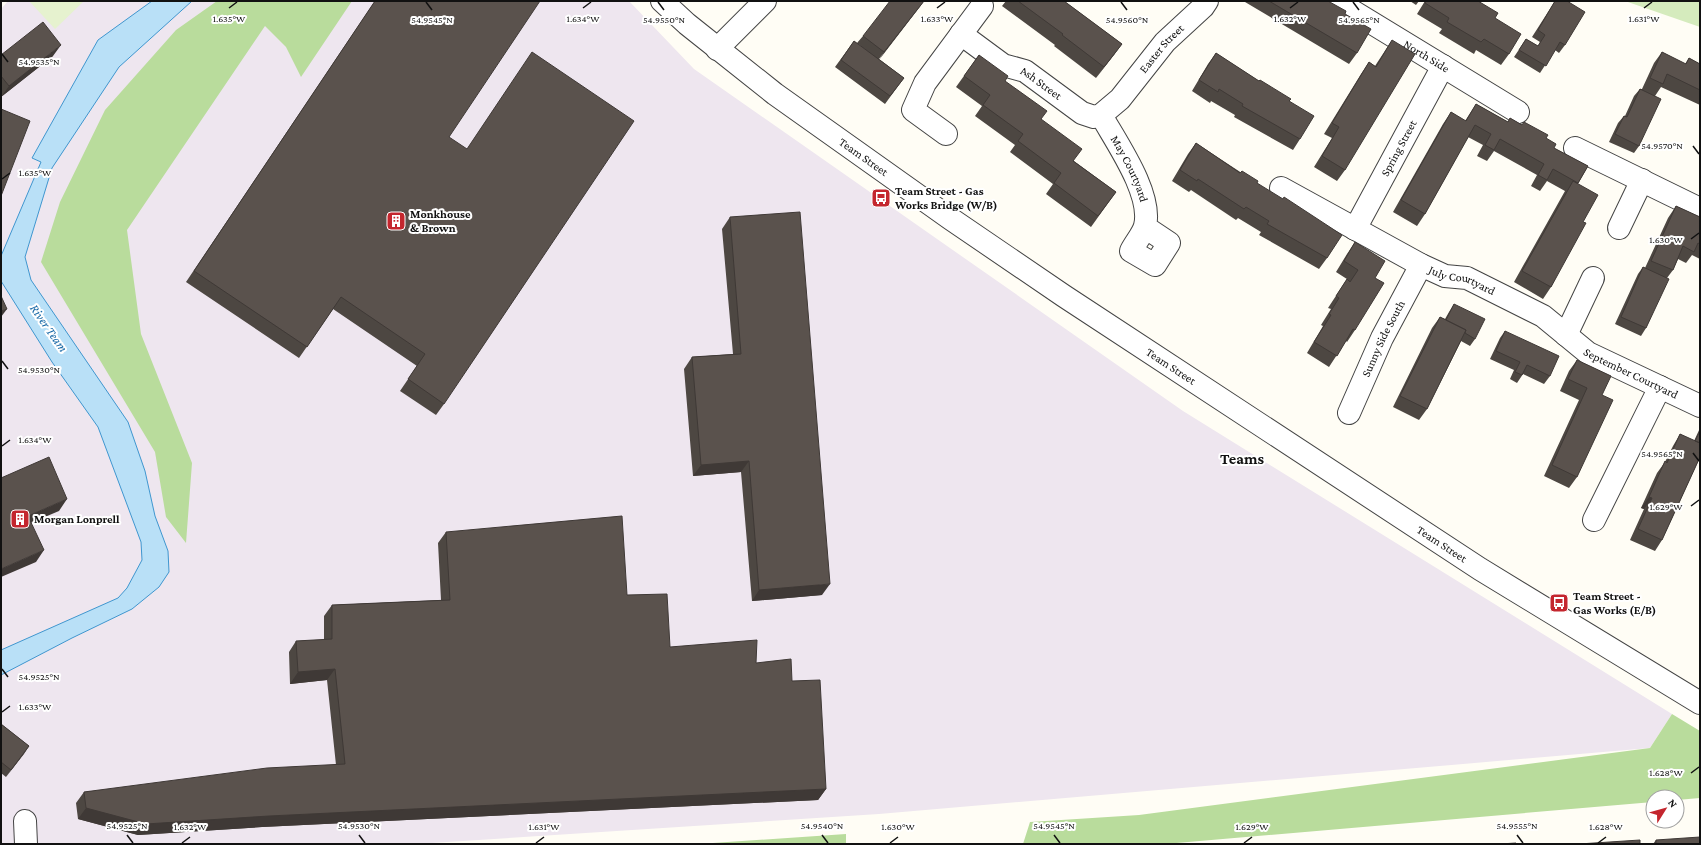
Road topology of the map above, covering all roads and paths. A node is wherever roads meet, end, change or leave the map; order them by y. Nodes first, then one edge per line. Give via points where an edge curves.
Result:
1 (662, 1) edge
2 (765, 1) edge
3 (1207, 1) edge
4 (1336, 1) edge
5 (982, 6) dead end
6 (961, 34) junction
7 (717, 49) junction
8 (1443, 66) junction
9 (1518, 112) dead end
10 (1101, 115) junction
11 (946, 134) dead end
12 (1575, 148) dead end
13 (1642, 180) junction
14 (1281, 188) dead end
15 (1700, 209) edge
16 (1145, 227) dead end
17 (1619, 228) dead end
18 (1355, 229) junction
19 (1421, 265) junction
20 (1593, 278) dead end
21 (1566, 335) junction
22 (1660, 387) junction
23 (1700, 406) edge
24 (1349, 413) dead end
25 (1594, 520) dead end
26 (1700, 703) edge
27 (25, 821) dead end
28 (26, 844) edge

1 - 7 street, Team Street
2 - 7 street
3 - 10 street, Easter Street via 1165,42 1120,99
4 - 8 street, North Side
5 - 6 street
6 - 10 street, Ash Street via 1003,65 1025,71 1082,113 1094,117
6 - 11 street via 925,83 913,110
7 - 26 street, Team Street via 775,94 951,219 1174,370 1480,569
8 - 9 street, North Side
8 - 18 street, Spring Street
10 - 16 street, May Courtyard via 1135,178 1144,201
12 - 13 street
13 - 15 street
13 - 17 street
14 - 18 street
18 - 19 street, July Courtyard
19 - 21 street, July Courtyard via 1445,276 1467,278 1542,316
19 - 24 street, Sunny Side South via 1382,338
20 - 21 street
21 - 22 street, September Courtyard via 1588,353
22 - 23 street, September Courtyard
22 - 25 street
27 - 28 street

